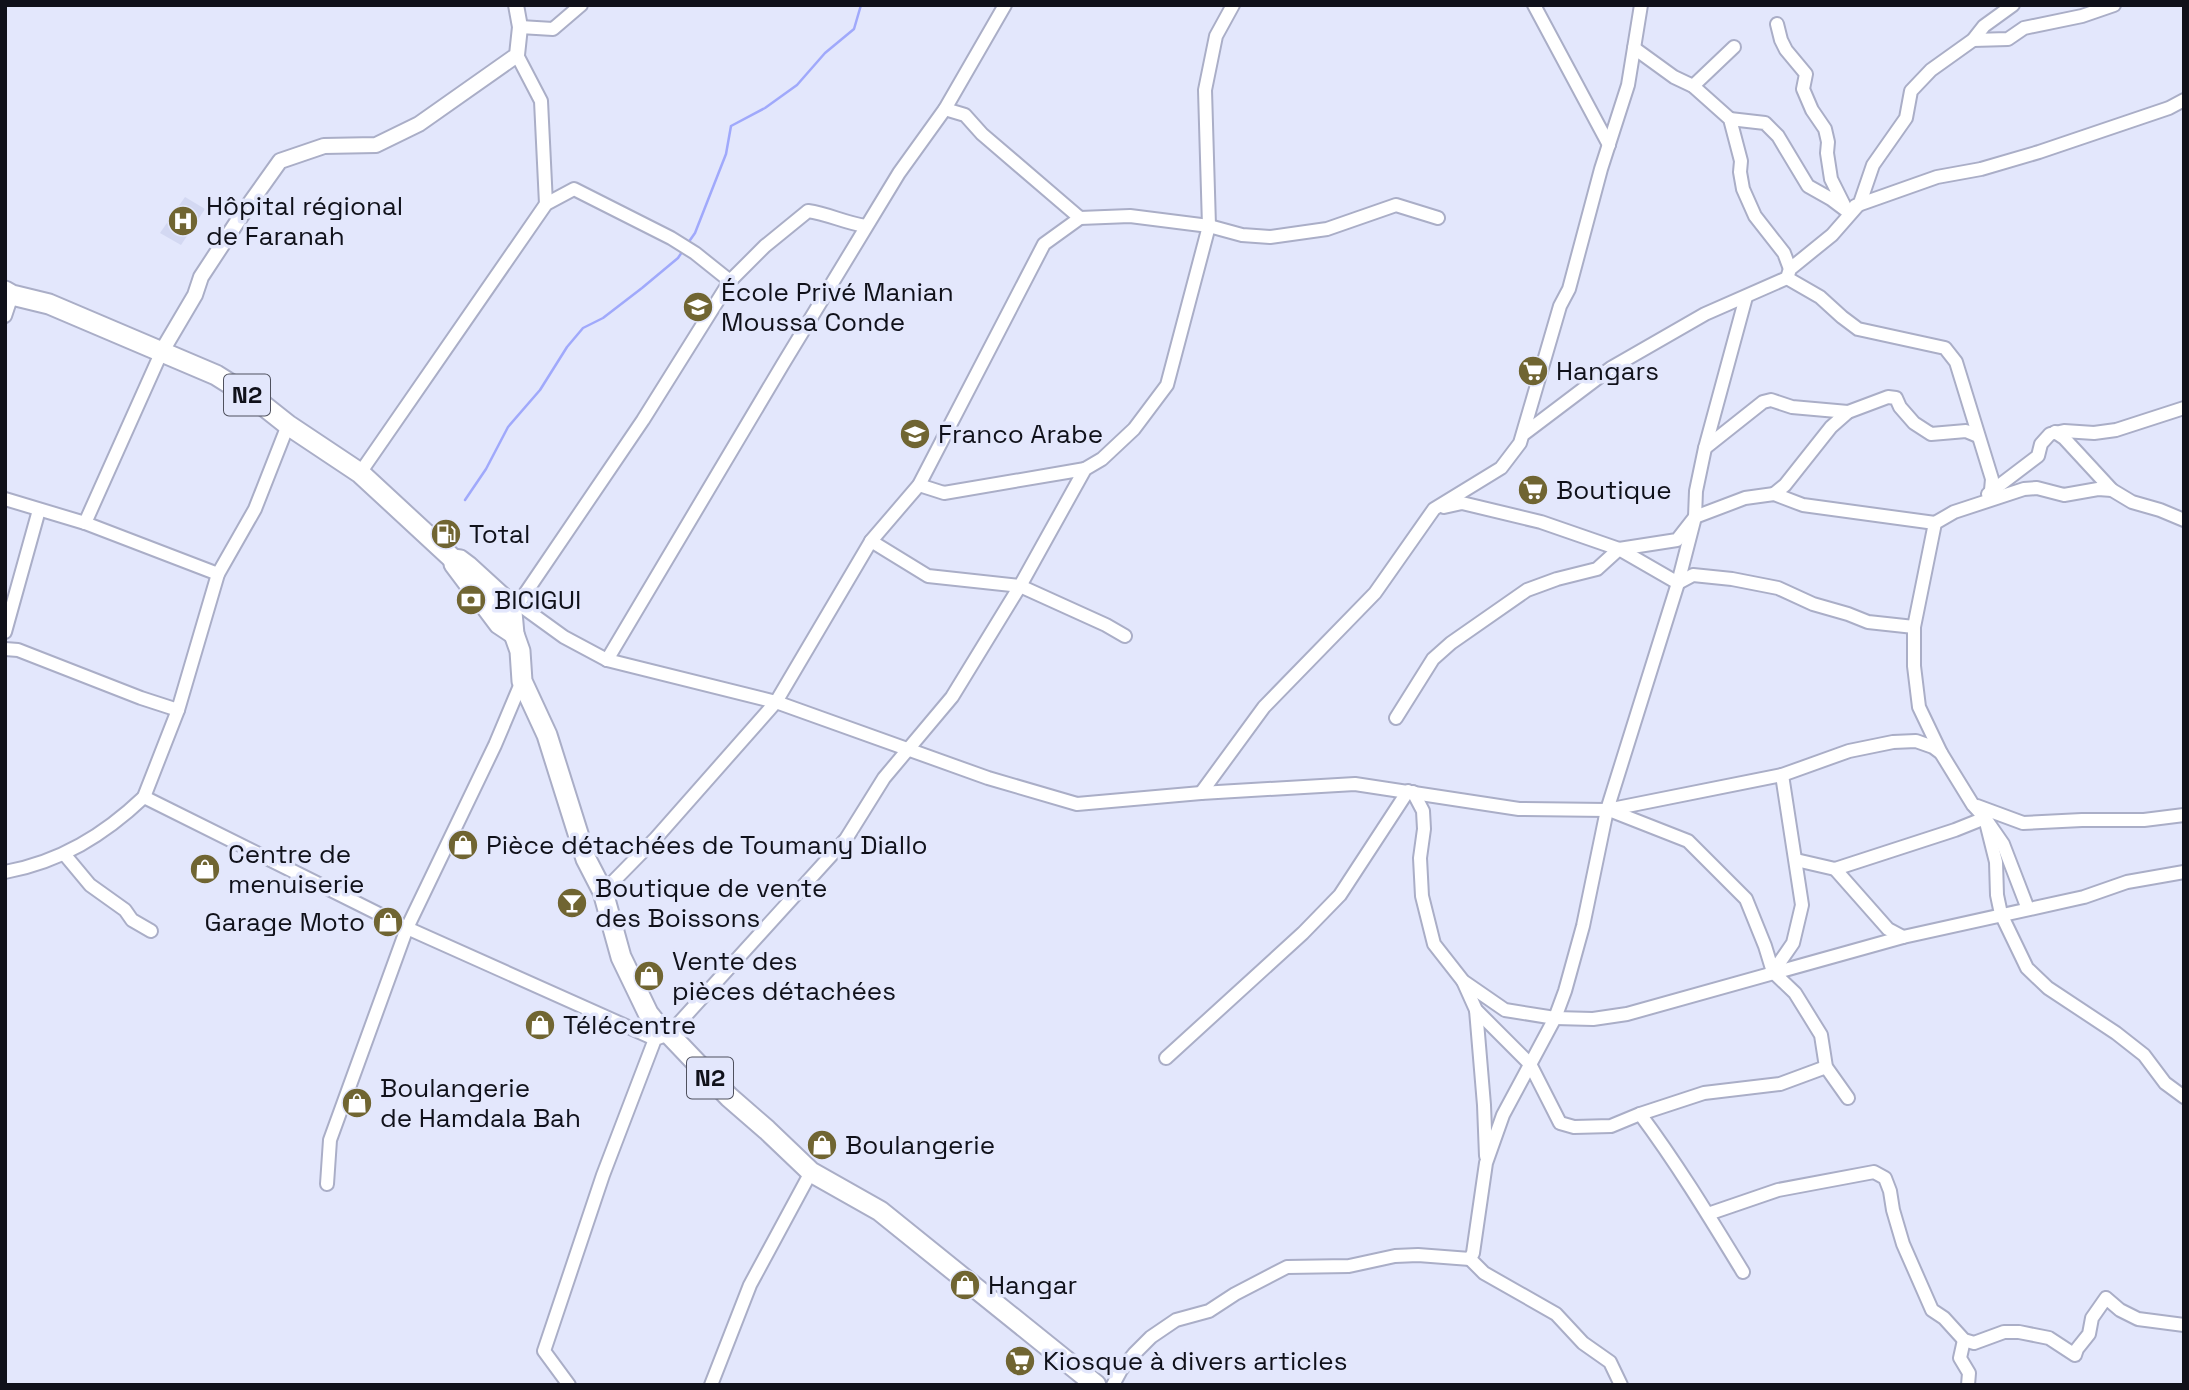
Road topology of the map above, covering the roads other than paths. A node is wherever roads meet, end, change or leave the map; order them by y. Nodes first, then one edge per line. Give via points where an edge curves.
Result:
1 (516, 5) edge
2 (581, 5) edge
3 (1005, 5) edge
4 (1234, 5) edge
5 (1534, 5) edge
6 (1641, 5) edge
7 (2012, 5) edge
8 (2114, 5) edge
9 (1777, 24) dead end
10 (520, 27) junction
11 (1973, 40) junction
12 (1734, 47) dead end
13 (1634, 48) junction
14 (517, 55) junction
15 (1693, 86) junction
16 (2184, 100) edge
17 (945, 109) junction
18 (1730, 119) junction
19 (1609, 145) junction
20 (1860, 203) junction
21 (546, 204) junction
22 (1847, 211) junction
23 (1080, 218) junction
24 (1438, 218) dead end
25 (866, 226) junction
26 (1209, 226) junction
27 (1789, 273) junction
28 (730, 281) junction
29 (9, 293) edge
30 (1746, 297) junction
31 (5, 316) edge
32 (162, 351) junction
33 (2184, 408) edge
34 (1849, 412) junction
35 (288, 425) junction
36 (2055, 432) junction
37 (1525, 433) junction
38 (1978, 436) junction
39 (1705, 448) junction
40 (1086, 469) junction
41 (360, 473) junction
42 (919, 485) junction
43 (1991, 490) junction
44 (2112, 490) junction
45 (1773, 494) junction
46 (5, 499) edge
47 (1980, 503) junction
48 (1434, 509) junction
49 (39, 510) junction
50 (1695, 517) junction
51 (2184, 520) edge
52 (85, 523) junction
53 (1935, 523) junction
54 (871, 541) junction
55 (1619, 549) junction
56 (218, 574) junction
57 (1678, 583) junction
58 (1020, 586) junction
59 (511, 618) junction
60 (1914, 627) junction
61 (5, 632) edge
62 (1125, 636) dead end
63 (5, 649) edge
64 (607, 660) junction
65 (522, 681) junction
66 (776, 702) junction
67 (178, 710) junction
68 (1396, 718) dead end
69 (910, 749) junction
70 (1941, 753) junction
71 (1782, 775) junction
72 (1410, 791) junction
73 (1201, 793) junction
74 (144, 797) junction
75 (1973, 805) junction
76 (1607, 810) junction
77 (2184, 815) edge
78 (1985, 818) junction
79 (65, 855) junction
80 (1796, 860) junction
81 (1835, 869) junction
82 (5, 872) edge
83 (2184, 872) edge
84 (603, 892) junction
85 (2028, 909) junction
86 (2001, 915) junction
87 (407, 928) junction
88 (151, 932) dead end
89 (1903, 937) junction
90 (1773, 972) junction
91 (1463, 981) junction
92 (1476, 1010) junction
93 (1555, 1018) junction
94 (662, 1036) junction
95 (1166, 1058) dead end
96 (1530, 1064) junction
97 (1826, 1067) junction
98 (2184, 1097) edge
99 (1848, 1098) dead end
100 (1640, 1114) junction
101 (1486, 1163) junction
102 (811, 1172) junction
103 (327, 1184) dead end
104 (1708, 1214) junction
105 (1470, 1259) junction
106 (1743, 1272) dead end
107 (2184, 1325) edge
108 (1964, 1340) junction
109 (569, 1385) edge
110 (712, 1385) edge
111 (1096, 1385) edge
112 (1113, 1385) edge
113 (1621, 1385) edge
114 (1968, 1385) edge

1 - 10 street
2 - 10 street via 553,29
3 - 17 street
4 - 26 street via 1216,36 1205,90
5 - 19 street
6 - 13 street
7 - 11 street
8 - 11 street via 2024,28 2008,39
9 - 22 street via 1786,50 1806,74 1803,89 1825,129 1832,179
10 - 14 street
11 - 20 street via 1931,70 1911,91 1906,118 1873,166
12 - 15 street
13 - 15 street
13 - 19 street
14 - 21 street via 541,102
14 - 32 street via 419,124 376,145 324,146 280,161 201,277
15 - 18 street
16 - 20 street via 2039,152 1937,177
17 - 23 street via 965,115
17 - 25 street
18 - 22 street via 1765,123 1808,186
18 - 27 street via 1743,189 1755,216 1784,253
19 - 37 street
20 - 22 street
20 - 27 street
21 - 28 street via 574,189 671,238
21 - 41 street
23 - 26 street via 1130,216
23 - 42 street via 1044,244
24 - 26 street via 1398,205 1327,229 1270,237
25 - 28 street via 808,211
25 - 64 street
26 - 40 street via 1167,384 1134,429
27 - 30 street
27 - 38 street via 1858,329 1945,348 1956,362
28 - 59 street
29 - 31 street
29 - 32 highway, N2 via 49,304
30 - 37 street via 1705,314 1611,368
30 - 39 street
32 - 35 highway, N2 via 216,375
32 - 52 street
33 - 36 street via 2116,430
34 - 38 street via 1896,398 1914,423 1931,434 1966,431
34 - 39 street via 1763,402
34 - 45 street
35 - 41 highway, N2
35 - 56 street via 256,509
36 - 43 street via 2041,444 2038,456
36 - 44 street
37 - 48 street via 1501,468
38 - 43 street via 1992,479
39 - 50 street
40 - 42 street via 944,493
40 - 58 street
41 - 59 highway, N2 via 453,559 468,566 503,598
42 - 54 street
43 - 47 street
44 - 47 street via 2064,495 2024,489
44 - 51 street
45 - 50 street via 1745,498
45 - 53 street via 1804,505
46 - 49 street
47 - 53 street
48 - 55 street via 1462,503 1487,508
48 - 73 street via 1375,593 1264,707
49 - 52 street
49 - 61 street
50 - 55 street via 1677,540
50 - 57 street
52 - 56 street
53 - 60 street
54 - 58 street via 928,576
54 - 66 street
55 - 57 street
55 - 68 street via 1597,569 1527,590 1451,643 1433,659
56 - 67 street
57 - 60 street via 1693,575 1732,579 1777,588 1868,622
57 - 76 street
58 - 62 street
58 - 69 street via 952,697
59 - 64 street via 565,637
59 - 65 highway, N2
60 - 70 street via 1919,707
63 - 67 street
64 - 66 street
65 - 84 highway, N2 via 547,735 586,859
65 - 87 street
66 - 69 street
66 - 84 street
67 - 74 street
69 - 73 street via 1077,804
69 - 94 street via 884,778 846,839
70 - 71 street via 1916,741 1893,742 1849,751
70 - 75 street
71 - 76 street
71 - 80 street
72 - 73 street via 1355,784
72 - 76 street via 1519,809
72 - 91 street via 1423,811 1422,896 1434,944
72 - 95 street via 1340,895
74 - 79 street via 118,822
74 - 87 street
75 - 77 street via 2023,823
75 - 78 street
76 - 90 street via 1688,841 1708,859 1746,899
76 - 93 street via 1583,926
78 - 81 street
78 - 85 street via 2003,844
78 - 86 street via 1996,862
79 - 82 street
79 - 88 street via 90,885
80 - 81 street
80 - 90 street via 1802,905 1793,943
81 - 89 street via 1888,929
83 - 85 street
84 - 94 highway, N2 via 621,957
85 - 86 street
86 - 89 street
86 - 98 street via 2027,968 2048,988 2144,1055 2165,1083
87 - 94 street
87 - 103 street via 330,1140
89 - 90 street
90 - 93 street via 1627,1014
90 - 97 street via 1795,993 1821,1035
91 - 92 street
91 - 93 street via 1505,1010
92 - 96 street
92 - 101 street
93 - 96 street
94 - 102 highway, N2
94 - 109 street via 603,1175 544,1351
96 - 100 street via 1560,1123 1611,1126
96 - 101 street via 1503,1115
97 - 99 street
97 - 100 street via 1780,1084 1704,1093
100 - 104 street
101 - 105 street
102 - 110 street via 750,1285
102 - 111 highway, N2 via 880,1211
104 - 106 street
104 - 108 street via 1778,1190 1874,1172 1885,1178 1891,1191 1903,1244 1927,1299
105 - 112 street via 1395,1256 1349,1266 1287,1267 1209,1311 1176,1321 1159,1332 1134,1354
105 - 113 street via 1484,1273 1556,1314 1583,1343 1610,1362
107 - 108 street via 2138,1319 2106,1298 2075,1355 2049,1338 2020,1332 2004,1332 1974,1343
108 - 114 street via 1959,1358 1969,1373

